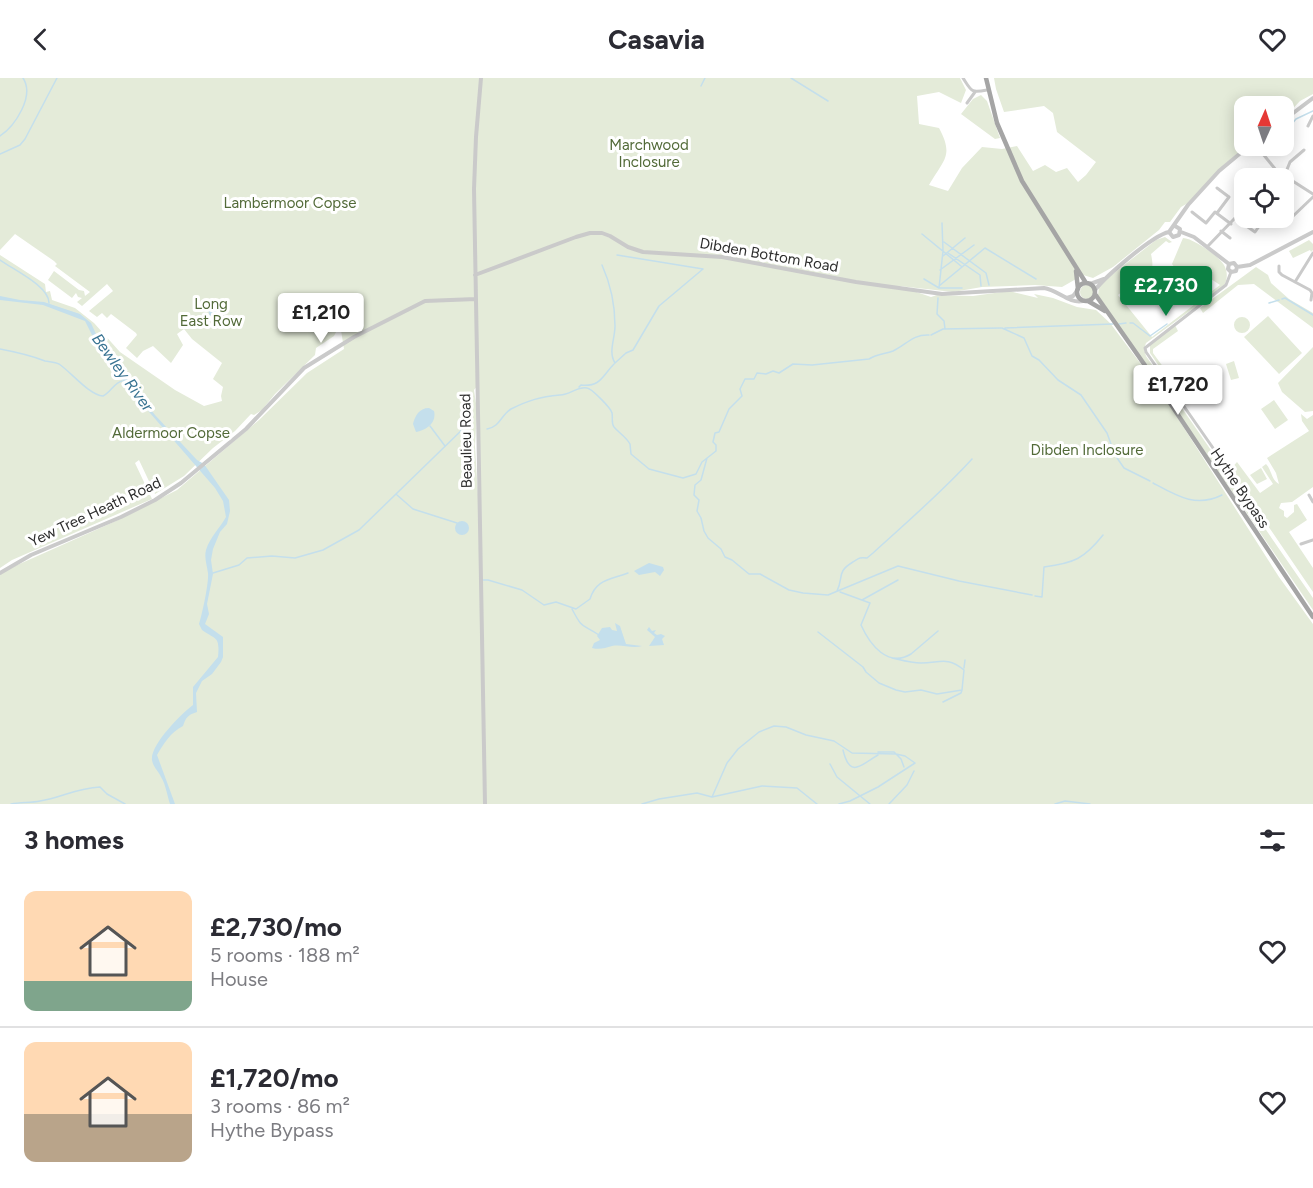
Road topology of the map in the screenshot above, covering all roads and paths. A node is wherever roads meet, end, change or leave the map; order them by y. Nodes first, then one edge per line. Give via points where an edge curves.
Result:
1 (481, 78) edge
2 (963, 78) edge
3 (986, 78) edge
4 (987, 90) junction
5 (975, 92) junction
6 (1313, 98) edge
7 (967, 103) dead end
8 (1294, 112) edge
9 (1313, 116) edge
10 (1308, 126) dead end
11 (1304, 150) dead end
12 (1237, 156) edge
13 (1265, 156) edge
14 (1274, 168) edge
15 (1288, 168) edge
16 (1294, 182) edge
17 (1217, 188) dead end
18 (1313, 196) edge
19 (1192, 212) dead end
20 (1216, 212) junction
21 (1294, 215) edge
22 (1234, 220) edge
23 (1231, 224) junction
24 (1175, 226) junction
25 (1221, 231) junction
26 (1169, 232) junction
27 (1180, 232) junction
28 (1311, 235) edge
29 (1230, 238) dead end
30 (1207, 247) junction
31 (1313, 253) edge
32 (1229, 264) junction
33 (1279, 266) dead end
34 (1237, 267) junction
35 (1076, 269) junction
36 (1231, 272) junction
37 (1279, 272) junction
38 (1275, 274) dead end
39 (476, 275) junction
40 (1104, 279) junction
41 (1295, 282) junction
42 (1088, 284) junction
43 (1077, 290) junction
44 (1095, 292) junction
45 (1066, 298) junction
46 (476, 299) junction
47 (1311, 300) dead end
48 (1086, 301) junction
49 (1107, 312) junction
50 (1227, 468) dead end
51 (1309, 495) dead end
52 (1312, 504) edge
53 (1313, 540) edge
54 (1301, 544) dead end
55 (0, 573) edge
56 (1313, 618) edge
57 (485, 804) edge

1 - 39 street, Beaulieu Road via 475,152
2 - 5 street
3 - 4 main road
4 - 5 street
4 - 35 main road via 1022,181
5 - 7 street
6 - 8 street
9 - 10 street
11 - 15 street
12 - 24 street via 1188,205
13 - 14 street
16 - 18 street
17 - 20 street via 1229,197
18 - 21 street
19 - 20 street via 1206,223
20 - 23 street
22 - 23 street
23 - 25 street
24 - 26 street
24 - 27 street
25 - 29 street
25 - 30 street
26 - 27 street via 1175,237
26 - 40 street via 1158,236
27 - 30 street
28 - 34 street via 1250,265
30 - 32 street
31 - 41 street
32 - 34 street
32 - 36 street
33 - 37 street
34 - 36 street
35 - 42 main road
35 - 43 main road
36 - 50 street via 1226,285 1147,345 1146,352
37 - 38 street
37 - 41 street
39 - 45 street, Dibden Bottom Road via 576,237 602,233 643,252 722,256 877,286 942,294 1046,288
39 - 46 street, Beaulieu Road
40 - 42 street
40 - 44 street
41 - 47 street via 1312,293
42 - 43 main road
42 - 44 main road, Hythe Bypass
43 - 45 street
43 - 48 main road via 1079,298
44 - 48 main road
44 - 49 main road, Hythe Bypass
45 - 48 street, Dibden Bottom Road
46 - 55 street, Yew Tree Heath Road via 419,303 317,359 288,382 246,429 181,483 155,500
46 - 57 street, Beaulieu Road
48 - 49 main road, Hythe Bypass
49 - 56 main road, Hythe Bypass
51 - 52 street
53 - 54 street

